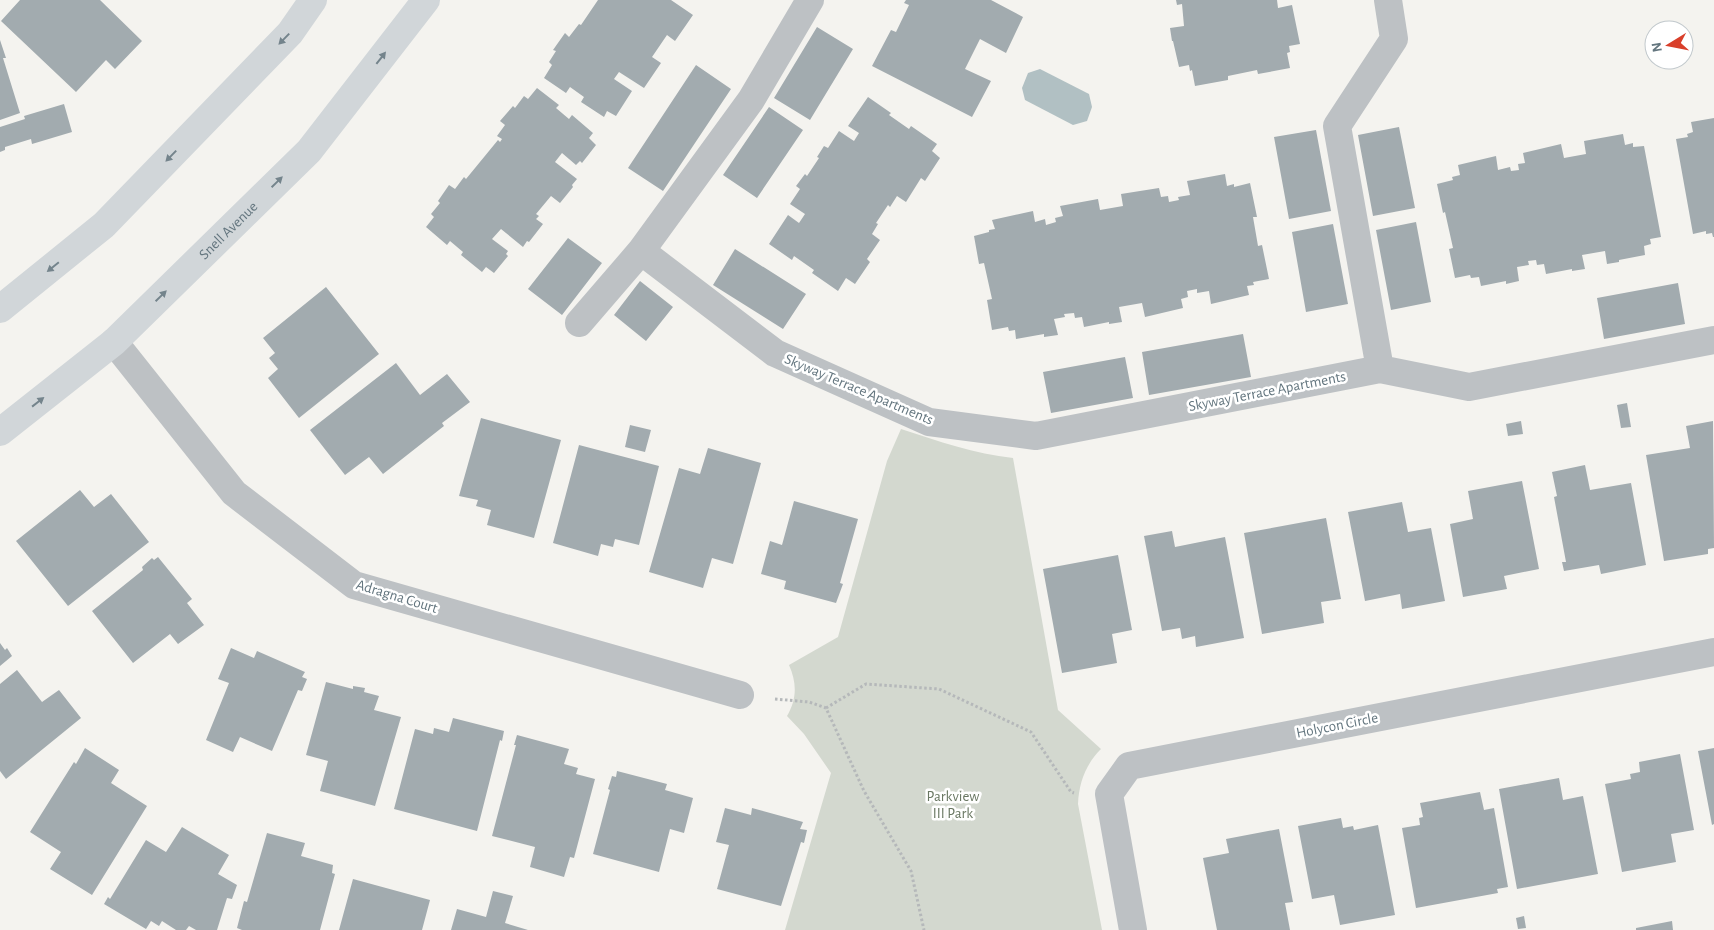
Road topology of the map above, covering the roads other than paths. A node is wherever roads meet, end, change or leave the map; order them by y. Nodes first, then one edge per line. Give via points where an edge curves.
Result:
1 (313, 0) edge
2 (426, 0) edge
3 (810, 0) edge
4 (1388, 0) edge
5 (641, 251) junction
6 (0, 309) edge
7 (580, 323) dead end
8 (1714, 340) edge
9 (114, 342) junction
10 (1380, 369) junction
11 (0, 432) edge
12 (1714, 652) edge
13 (740, 695) road end
14 (1133, 930) edge

1 -> 6 main road via 290,33 104,226
9 -> 2 main road, Snell Avenue via 309,152
3 - 5 street via 751,100
4 - 10 street via 1394,39 1337,126
5 - 7 street
5 - 10 street, Skyway Terrace Apartments via 775,353 929,422 1036,436
8 - 10 street via 1469,387
11 -> 9 main road, Snell Avenue
9 - 13 street, Adragna Court via 234,493 354,585
12 - 14 street, Holycon Circle via 1130,766 1109,794

